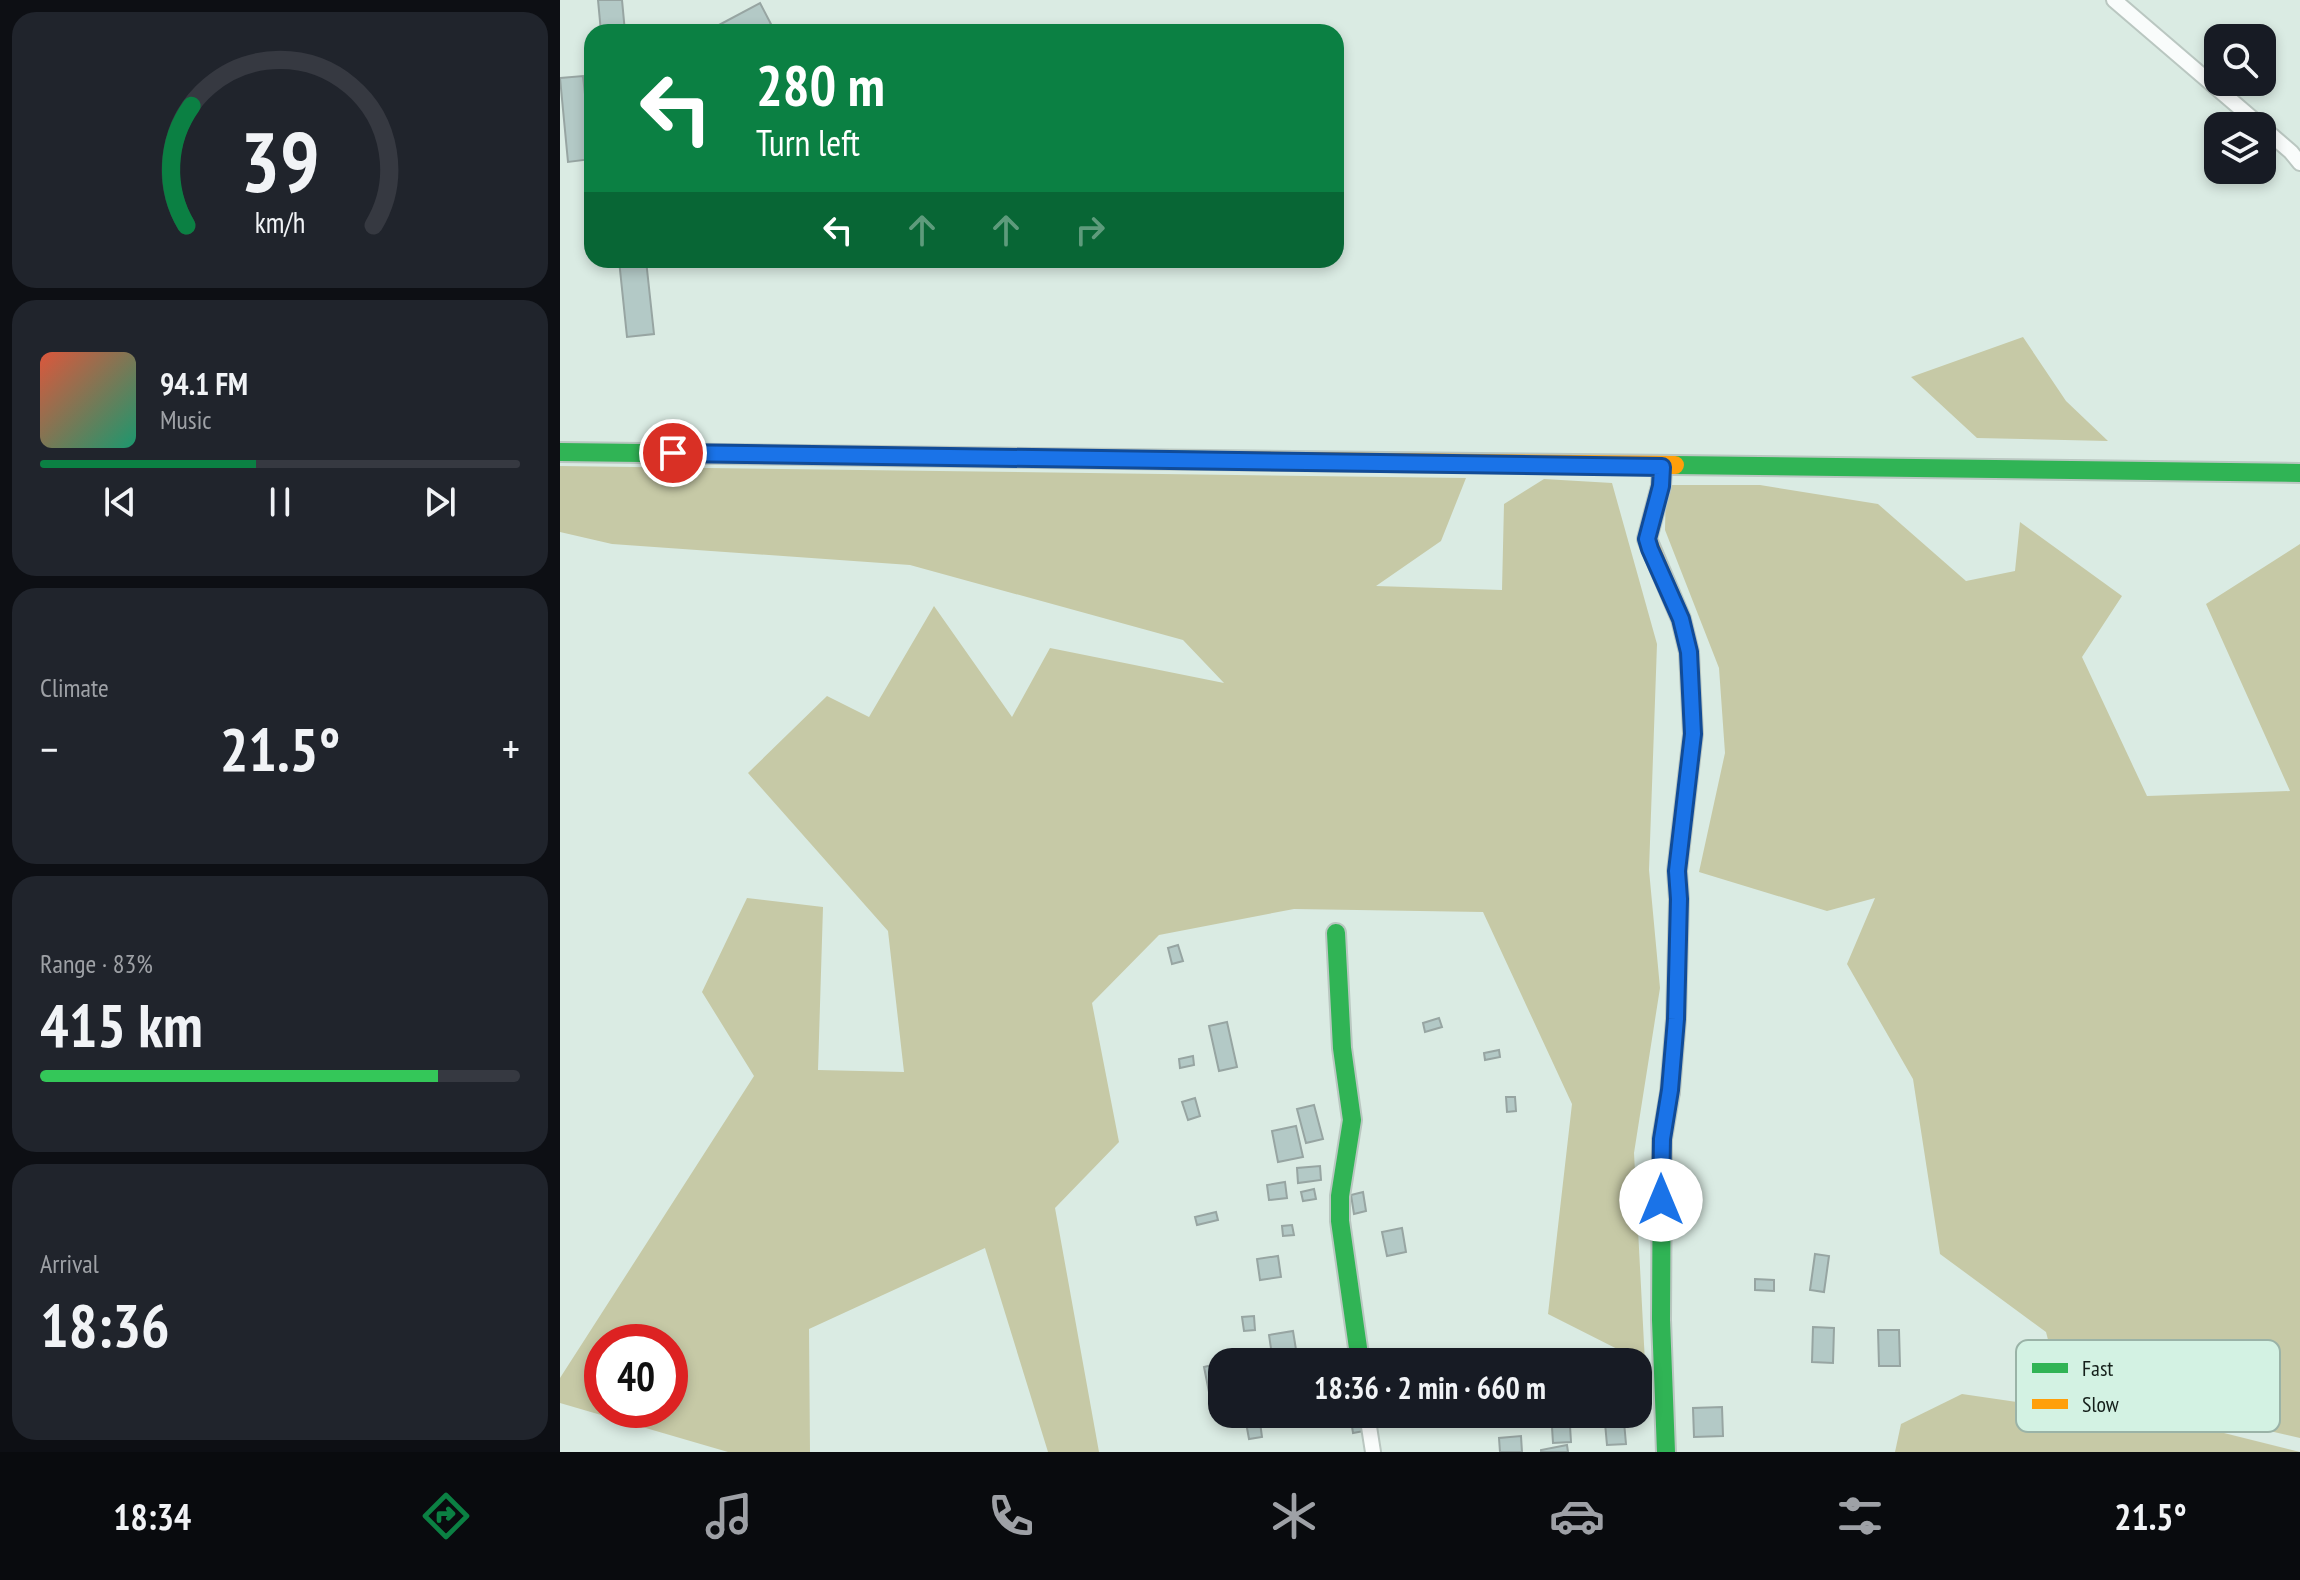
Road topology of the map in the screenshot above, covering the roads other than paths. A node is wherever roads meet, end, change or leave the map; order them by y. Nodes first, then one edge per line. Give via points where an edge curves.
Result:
1 (2114, 0) edge
2 (2244, 112) edge
3 (2276, 140) edge
4 (2300, 163) edge
5 (560, 452) edge
6 (1662, 467) junction
7 (2300, 473) edge
8 (1336, 933) dead end
9 (1358, 1348) edge
10 (1369, 1428) edge
11 (1373, 1452) edge
12 (1666, 1452) edge

1 - 2 street
3 - 4 street
5 - 6 street
6 - 7 street
6 - 12 street via 1647,539 1689,652 1693,734 1677,871 1676,1019 1662,1139
8 - 9 street via 1352,1120 1340,1221
10 - 11 street

